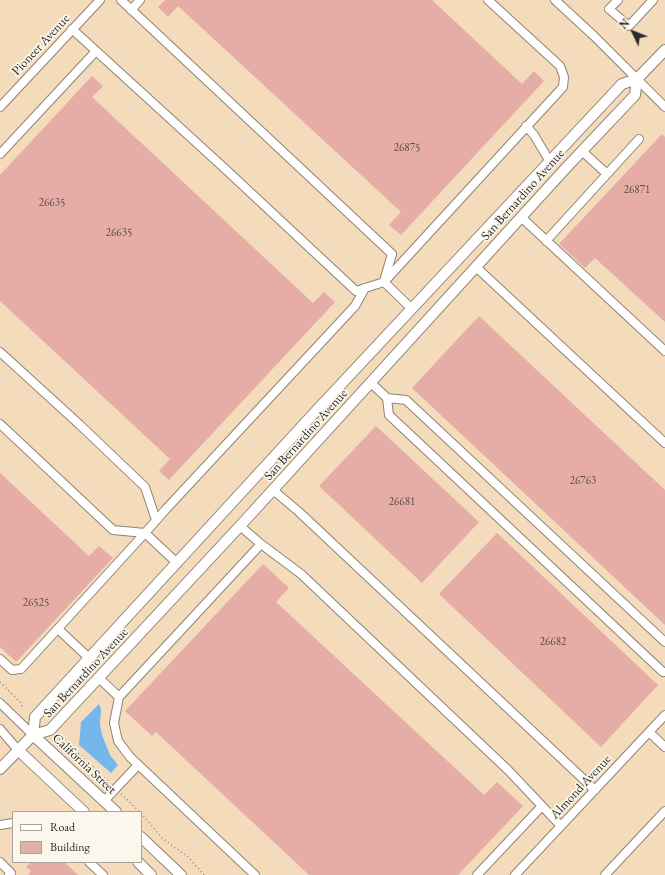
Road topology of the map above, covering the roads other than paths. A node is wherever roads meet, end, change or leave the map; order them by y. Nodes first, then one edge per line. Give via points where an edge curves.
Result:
1 (100, 0) edge
2 (121, 0) edge
3 (140, 0) edge
4 (488, 0) edge
5 (555, 0) edge
6 (618, 0) edge
7 (653, 0) edge
8 (131, 10) junction
9 (72, 29) junction
10 (665, 50) edge
11 (96, 51) junction
12 (637, 79) junction
13 (0, 107) edge
14 (665, 107) edge
15 (526, 126) junction
16 (639, 139) dead end
17 (582, 151) junction
18 (0, 154) edge
19 (550, 162) junction
20 (607, 174) junction
21 (521, 217) junction
22 (546, 241) junction
23 (476, 267) junction
24 (384, 282) junction
25 (365, 288) junction
26 (412, 309) junction
27 (665, 351) edge
28 (0, 352) edge
29 (370, 383) junction
30 (387, 398) junction
31 (0, 424) edge
32 (665, 443) edge
33 (273, 490) junction
34 (156, 520) junction
35 (240, 526) junction
36 (146, 533) junction
37 (261, 544) junction
38 (177, 563) junction
39 (58, 629) junction
40 (665, 642) edge
41 (0, 658) edge
42 (89, 658) junction
43 (665, 672) edge
44 (99, 678) junction
45 (119, 697) junction
46 (0, 703) edge
47 (665, 715) edge
48 (0, 729) edge
49 (649, 732) junction
50 (33, 735) junction
51 (665, 747) edge
52 (18, 750) junction
53 (138, 765) junction
54 (0, 769) edge
55 (595, 790) junction
56 (105, 800) junction
57 (542, 806) junction
58 (83, 811) edge
59 (115, 811) edge
60 (665, 811) edge
61 (12, 823) edge
62 (0, 825) edge
63 (561, 826) junction
64 (142, 838) edge
65 (0, 862) edge
66 (90, 863) edge
67 (139, 863) edge
68 (9, 875) edge
69 (103, 875) edge
70 (151, 875) edge
71 (181, 875) edge
72 (255, 875) edge
73 (477, 875) edge
74 (515, 875) edge
75 (605, 875) edge

1 - 9 street, Pioneer Avenue
2 - 8 street
3 - 8 street
4 - 15 street via 560,66 564,76 563,87
5 - 12 street
6 - 7 street via 609,9 629,26
8 - 24 street via 392,254
9 - 11 street
9 - 13 street, Pioneer Avenue
10 - 12 main road, San Bernardino Avenue
11 - 18 street
11 - 25 street via 356,291
12 - 14 street
12 - 17 main road, San Bernardino Avenue via 635,95
12 - 19 main road, San Bernardino Avenue via 622,84
15 - 19 street
15 - 24 street
16 - 20 street
17 - 20 street
17 - 21 main road, San Bernardino Avenue
19 - 26 main road, San Bernardino Avenue
20 - 22 street
21 - 22 street
21 - 23 main road, San Bernardino Avenue
22 - 27 street
23 - 29 main road, San Bernardino Avenue
23 - 32 street
24 - 25 street
24 - 26 street
25 - 34 street via 355,306
26 - 38 main road, San Bernardino Avenue
28 - 34 street via 80,424 144,487
29 - 30 street
29 - 33 main road, San Bernardino Avenue
30 - 40 street via 406,400
30 - 43 street via 389,415
31 - 36 street via 113,530
33 - 35 main road, San Bernardino Avenue
33 - 55 street
34 - 36 street
35 - 37 street
35 - 44 main road, San Bernardino Avenue
36 - 38 street
36 - 39 street
37 - 45 street
37 - 57 street via 301,574 508,770
38 - 42 main road, San Bernardino Avenue
39 - 41 street via 21,668 12,670
39 - 42 street
42 - 50 main road, San Bernardino Avenue via 35,717
44 - 45 street
44 - 50 main road, San Bernardino Avenue via 50,730
45 - 53 street via 114,723 118,741
46 - 50 street, California Street
47 - 49 street, Almond Avenue
48 - 52 street
49 - 51 street
49 - 55 street, Almond Avenue
50 - 52 main road
50 - 56 main road, California Street
52 - 54 main road
52 - 58 main road
53 - 56 street
53 - 72 street
55 - 63 street, Almond Avenue
56 - 59 main road, California Street
57 - 63 street
57 - 73 street
60 - 75 street
61 - 62 street
63 - 74 street, Almond Avenue
64 - 71 main road
65 - 68 street via 11,873
66 - 69 street
67 - 70 main road

